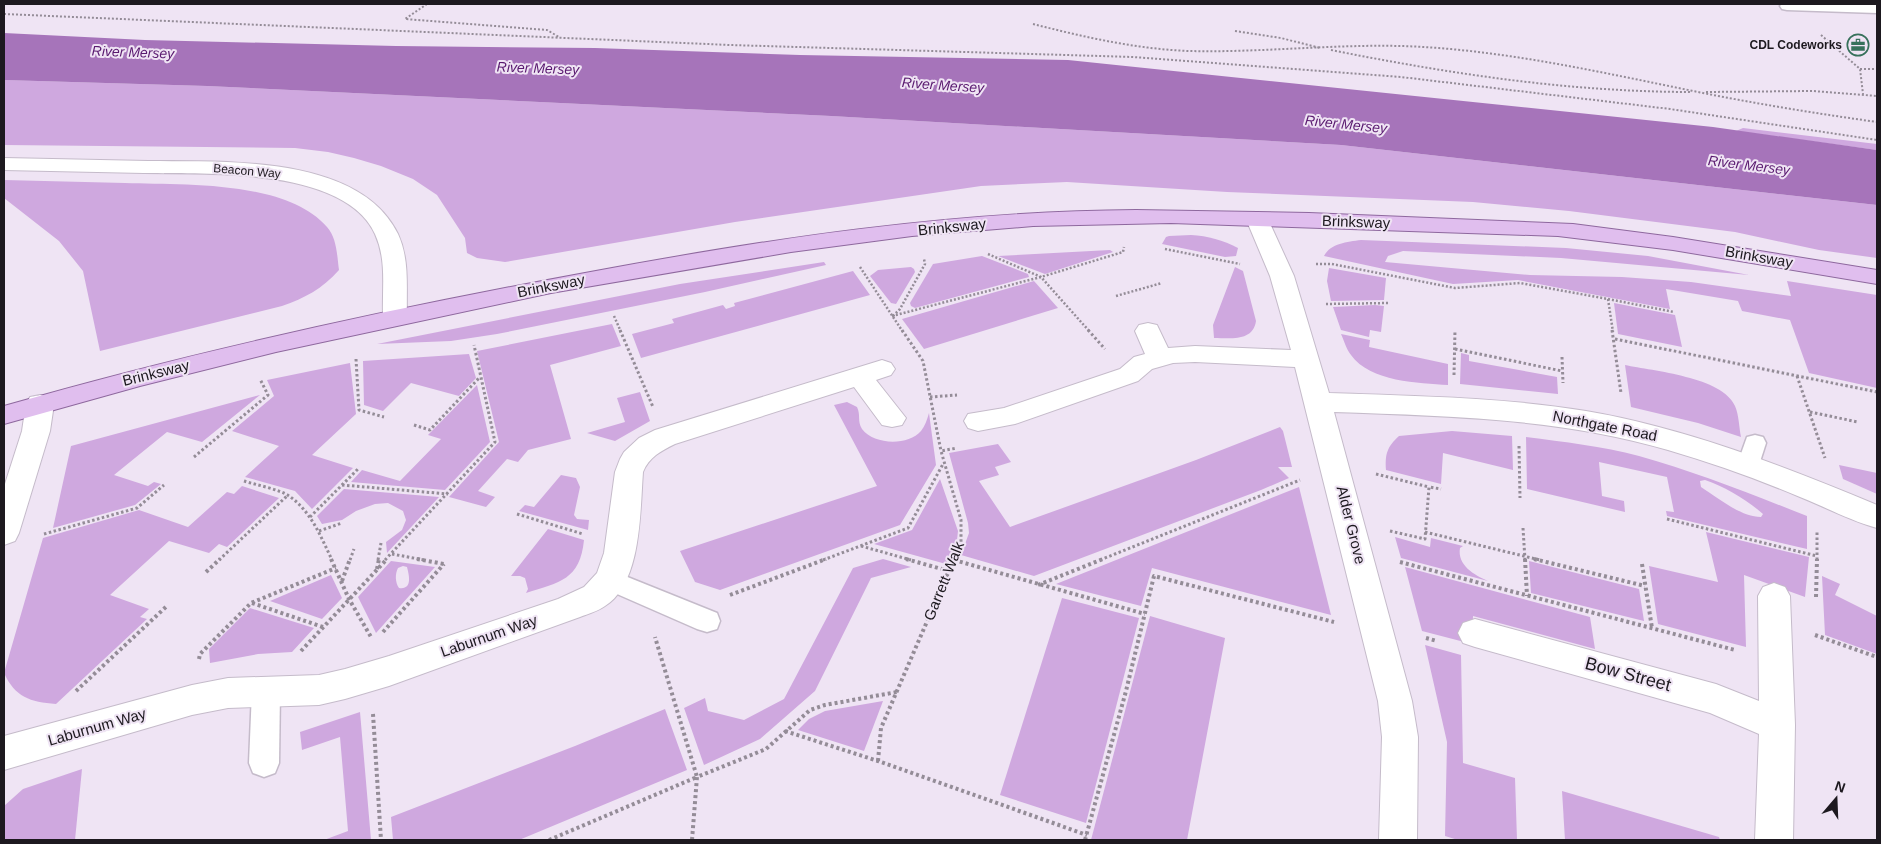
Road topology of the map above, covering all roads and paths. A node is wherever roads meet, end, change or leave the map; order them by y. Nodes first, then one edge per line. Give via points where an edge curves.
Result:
1 (427, 4) edge
2 (1788, 6) dead end
3 (1877, 9) edge
4 (4, 14) edge
5 (1033, 24) dead end
6 (1235, 31) dead end
7 (1819, 34) dead end
8 (560, 38) junction
9 (1324, 49) junction
10 (1860, 69) junction
11 (1877, 69) edge
12 (1699, 92) junction
13 (1863, 94) junction
14 (1877, 96) edge
15 (1877, 122) edge
16 (1877, 140) edge
17 (4, 164) edge
18 (1119, 217) junction
19 (1257, 219) junction
20 (978, 224) junction
21 (915, 230) junction
22 (843, 239) junction
23 (1163, 249) dead end
24 (1278, 266) junction
25 (1040, 277) junction
26 (1877, 277) edge
27 (1162, 283) dead end
28 (1116, 296) dead end
29 (1608, 299) junction
30 (1388, 303) dead end
31 (1290, 304) junction
32 (1674, 312) dead end
33 (395, 316) junction
34 (614, 316) dead end
35 (892, 316) junction
36 (1454, 330) dead end
37 (1148, 331) dead end
38 (1614, 339) junction
39 (474, 345) dead end
40 (1455, 349) junction
41 (356, 353) dead end
42 (1562, 357) dead end
43 (1159, 358) junction
44 (1306, 359) junction
45 (1129, 375) junction
46 (259, 376) dead end
47 (1454, 376) dead end
48 (1797, 376) junction
49 (481, 377) junction
50 (1877, 392) edge
51 (1318, 402) junction
52 (40, 404) junction
53 (1810, 412) junction
54 (4, 415) edge
55 (384, 417) dead end
56 (892, 418) dead end
57 (978, 421) dead end
58 (1858, 422) dead end
59 (414, 425) dead end
60 (1625, 429) junction
61 (665, 437) junction
62 (1518, 437) dead end
63 (960, 448) dead end
64 (941, 451) junction
65 (194, 457) dead end
66 (943, 464) junction
67 (358, 469) dead end
68 (244, 481) dead end
69 (1407, 481) dead end
70 (1340, 482) junction
71 (164, 485) dead end
72 (342, 485) junction
73 (1429, 487) junction
74 (1441, 490) dead end
75 (1821, 493) junction
76 (448, 494) junction
77 (288, 495) junction
78 (1520, 498) dead end
79 (517, 514) dead end
80 (310, 517) junction
81 (1877, 517) edge
82 (1667, 519) dead end
83 (342, 524) dead end
84 (1523, 528) dead end
85 (1352, 530) junction
86 (319, 531) junction
87 (4, 532) edge
88 (1426, 532) junction
89 (42, 535) dead end
90 (623, 536) junction
91 (381, 544) dead end
92 (860, 546) junction
93 (354, 549) dead end
94 (391, 554) junction
95 (1525, 556) junction
96 (1817, 556) junction
97 (954, 560) junction
98 (1360, 561) junction
99 (1642, 564) dead end
100 (336, 568) junction
101 (376, 570) junction
102 (950, 571) junction
103 (206, 572) dead end
104 (610, 580) junction
105 (342, 581) junction
106 (1038, 584) junction
107 (1645, 586) junction
108 (1527, 596) junction
109 (349, 599) junction
110 (250, 602) junction
111 (168, 604) dead end
112 (1774, 609) junction
113 (1145, 614) junction
114 (707, 621) joint
115 (323, 627) junction
116 (1652, 628) junction
117 (1475, 633) dead end
118 (654, 634) dead end
119 (1378, 634) junction
120 (374, 642) junction
121 (1877, 657) edge
122 (1776, 663) junction
123 (370, 677) junction
124 (266, 691) junction
125 (897, 692) junction
126 (192, 700) junction
127 (1776, 725) junction
128 (785, 731) junction
129 (47, 741) junction
130 (4, 753) edge
131 (878, 761) junction
132 (264, 763) dead end
133 (697, 777) junction
134 (1086, 838) edge
135 (381, 840) edge
136 (549, 840) edge
137 (692, 840) edge
138 (1398, 840) edge
139 (1774, 840) edge

1 - 8 path via 405,19 547,30
2 - 3 lane
4 - 8 path
5 - 9 path via 1087,39 1155,48 1209,52
6 - 9 path
7 - 10 path
8 - 16 path via 1133,57 1401,77 1670,109
9 - 12 path via 1504,80 1634,91
9 - 12 path via 1439,48
10 - 11 path
10 - 13 path
12 - 13 path via 1798,90
12 - 15 path
13 - 14 path
17 - 33 street, Beacon Way via 245,169 285,174 334,187 364,205 382,228 394,258
18 - 19 main road, Brinksway
18 - 20 main road, Brinksway
18 - 25 path via 1126,241 1123,252
19 - 24 street, Alder Grove
19 - 26 main road, Brinksway via 1598,233
20 - 21 main road, Brinksway
20 - 25 path via 989,255
21 - 22 main road, Brinksway
21 - 35 path via 925,264 900,309
22 - 33 main road, Brinksway via 702,258
22 - 35 path, Garrett Walk
23 - 24 path via 1248,266
24 - 29 path via 1332,264 1455,288 1520,283
24 - 31 street, Alder Grove
25 - 35 path
25 - 45 path
27 - 28 path
29 - 32 path
29 - 38 path
30 - 31 path
31 - 44 street, Alder Grove
33 - 52 main road, Brinksway
34 - 61 path
35 - 64 path, Garrett Walk via 923,361
36 - 40 path
37 - 43 street
38 - 48 path
38 - 60 path
39 - 49 path
40 - 42 path via 1562,369
40 - 47 path
41 - 55 path via 359,410
43 - 44 street via 1195,354
43 - 45 street via 1140,365
44 - 51 street, Alder Grove
45 - 57 street via 1019,414
46 - 65 path via 268,395
48 - 50 path
48 - 53 path
49 - 59 path via 430,430
49 - 76 path via 495,442
51 - 60 street, Northgate Road via 1551,416
51 - 70 street, Alder Grove
52 - 54 main road, Brinksway
52 - 87 street via 36,431
53 - 58 path
53 - 75 path via 1830,474
56 - 61 street, Laburnum Way via 871,373
60 - 75 street, Northgate Road via 1752,454
61 - 90 street, Laburnum Way via 649,445 633,462 625,499
62 - 78 path
63 - 64 path
64 - 66 path, Garrett Walk
66 - 92 path via 908,528
66 - 97 path, Garrett Walk via 962,526 961,542
67 - 72 path
68 - 77 path
69 - 73 path
70 - 85 street, Alder Grove
70 - 106 path via 1298,480
71 - 89 path via 137,508
72 - 76 path
72 - 80 path
73 - 74 path
73 - 88 path
75 - 81 street, Northgate Road
75 - 96 path
76 - 94 path
77 - 80 path
77 - 103 path
79 - 90 path via 594,537
80 - 86 path
82 - 96 path
83 - 86 path
84 - 95 path
85 - 88 path via 1391,531 1425,539
85 - 98 street, Alder Grove
86 - 100 path
88 - 95 path
90 - 104 street, Laburnum Way
91 - 101 path
92 - 102 path
92 - 114 path via 724,597
93 - 105 path
94 - 101 path
94 - 120 path via 444,564
95 - 107 path
95 - 108 path
96 - 112 path via 1816,609
97 - 102 path, Garrett Walk
97 - 106 path
98 - 108 path via 1396,561
98 - 119 street, Alder Grove
99 - 107 path
100 - 105 path
100 - 110 path
101 - 109 path
102 - 125 path, Garrett Walk
104 - 114 lane
104 - 123 street, Laburnum Way via 594,596 568,608
105 - 109 path
106 - 113 path
107 - 116 path
108 - 116 path
109 - 115 path
109 - 120 path
110 - 115 path
110 - 126 path via 200,654
111 - 129 path via 58,708
112 - 121 path
112 - 122 street
113 - 119 path via 1154,576
113 - 134 path
115 - 124 path
116 - 122 path
117 - 127 street, Bow Street via 1716,699
118 - 133 path
119 - 138 street, Alder Grove via 1400,737
120 - 123 path
122 - 127 street
123 - 124 street, Laburnum Way via 319,690
123 - 135 path
124 - 126 street, Laburnum Way via 228,693
124 - 132 lane
125 - 128 path via 810,710
125 - 131 path, Garrett Walk via 881,728
126 - 129 street, Laburnum Way
127 - 139 street
128 - 131 path
128 - 133 path via 766,749
129 - 130 street, Laburnum Way
131 - 134 path
133 - 136 path
133 - 137 path

